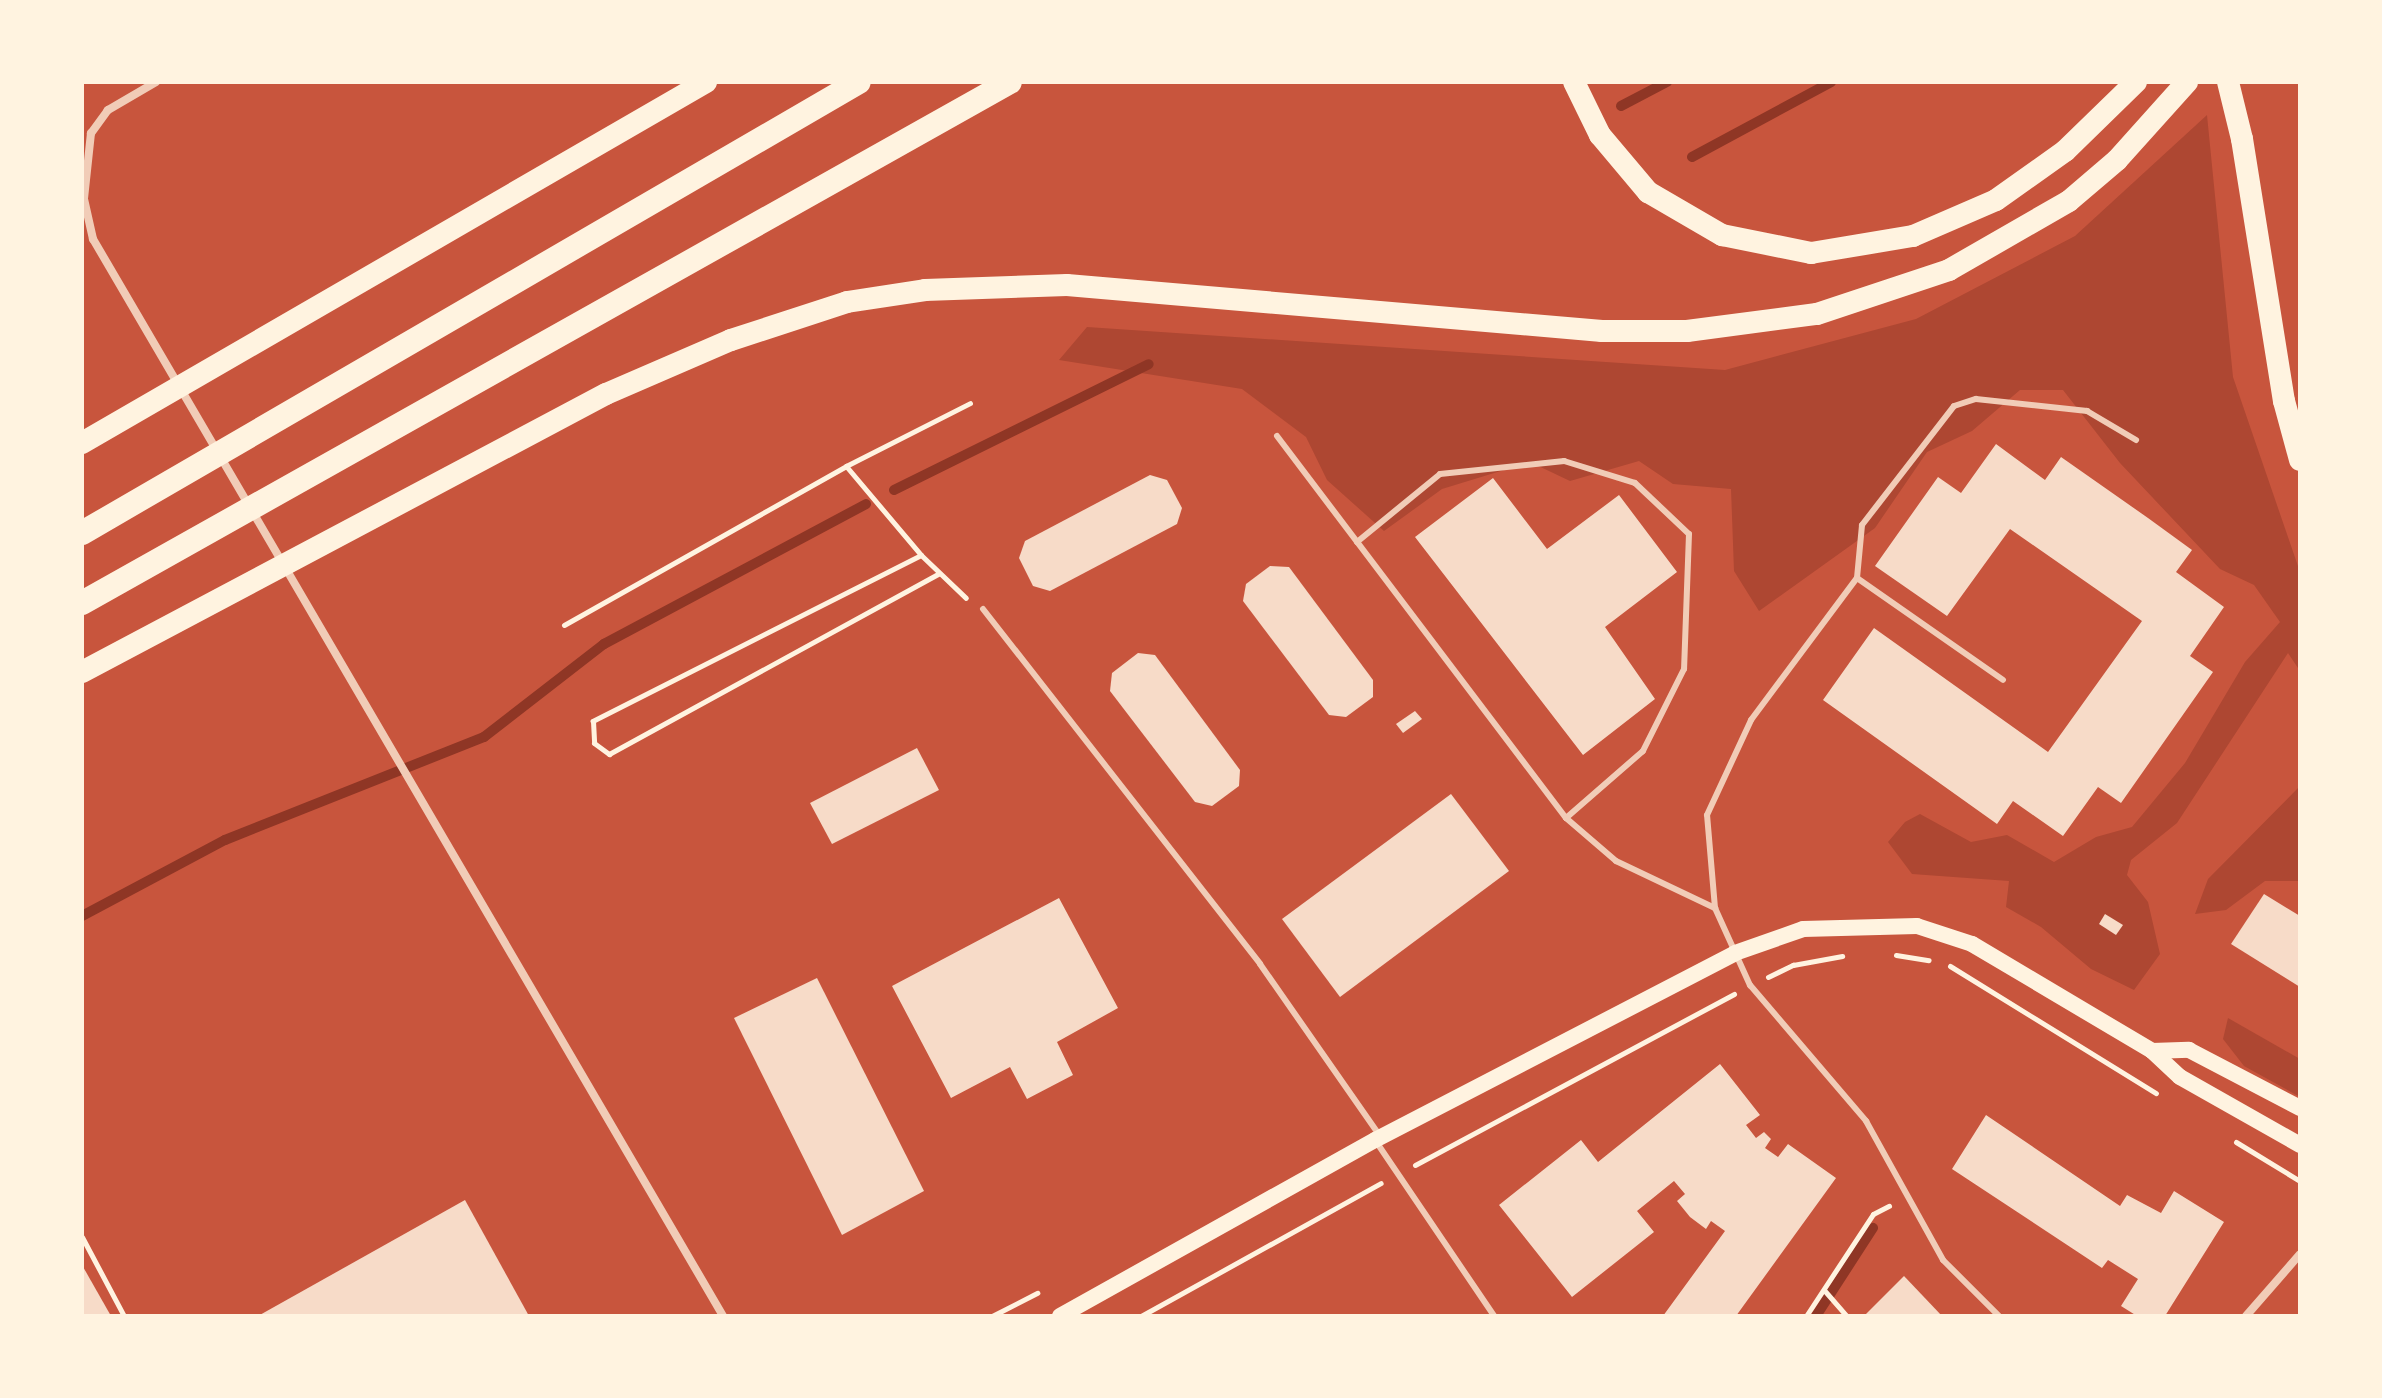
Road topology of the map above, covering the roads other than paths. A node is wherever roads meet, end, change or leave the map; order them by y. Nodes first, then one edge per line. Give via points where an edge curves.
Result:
1 (156, 82) edge
2 (706, 82) edge
3 (859, 82) edge
4 (1010, 82) edge
5 (1574, 82) edge
6 (2136, 82) edge
7 (2187, 82) edge
8 (2228, 82) edge
9 (1277, 436) dead end
10 (2136, 440) dead end
11 (82, 443) edge
12 (2300, 460) edge
13 (82, 533) edge
14 (1357, 542) junction
15 (1857, 578) junction
16 (82, 603) edge
17 (983, 609) road end
18 (82, 672) edge
19 (2003, 680) dead end
20 (1566, 818) junction
21 (1715, 908) junction
22 (1735, 953) junction
23 (2152, 1051) junction
24 (2300, 1108) edge
25 (1378, 1139) junction
26 (2300, 1145) edge
27 (2300, 1254) edge
28 (723, 1316) edge
29 (1060, 1316) edge
30 (1494, 1316) edge
31 (1999, 1316) edge
32 (2246, 1316) edge

1 - 28 street via 108,110 91,133 84,199 93,239
2 - 11 highway
3 - 13 highway
4 - 16 highway
5 - 6 highway via 1600,135 1658,199 1722,235 1811,253 1913,236 1996,200 2065,151
7 - 18 highway via 2117,160 2069,201 2012,236 1949,270 1886,295 1802,317 1687,331 1602,331 1067,285 925,290 847,302 717,345 606,394
8 - 12 highway via 2284,401
9 - 14 lane
10 - 15 lane via 2087,411 1976,399 1954,406 1862,525
14 - 20 lane
14 - 20 lane via 1440,474 1564,461 1635,483 1689,534 1684,669 1643,751
15 - 19 lane
15 - 21 lane via 1751,720 1707,815
17 - 25 lane via 1260,964
20 - 21 lane via 1616,861
21 - 22 lane
22 - 23 main road via 1803,929 1917,926 1972,944
22 - 25 main road
22 - 31 lane via 1750,985 1866,1121 1912,1195 1943,1260
23 - 24 main road via 2189,1050
23 - 26 main road via 2180,1077
25 - 29 main road
25 - 30 lane
27 - 32 street

